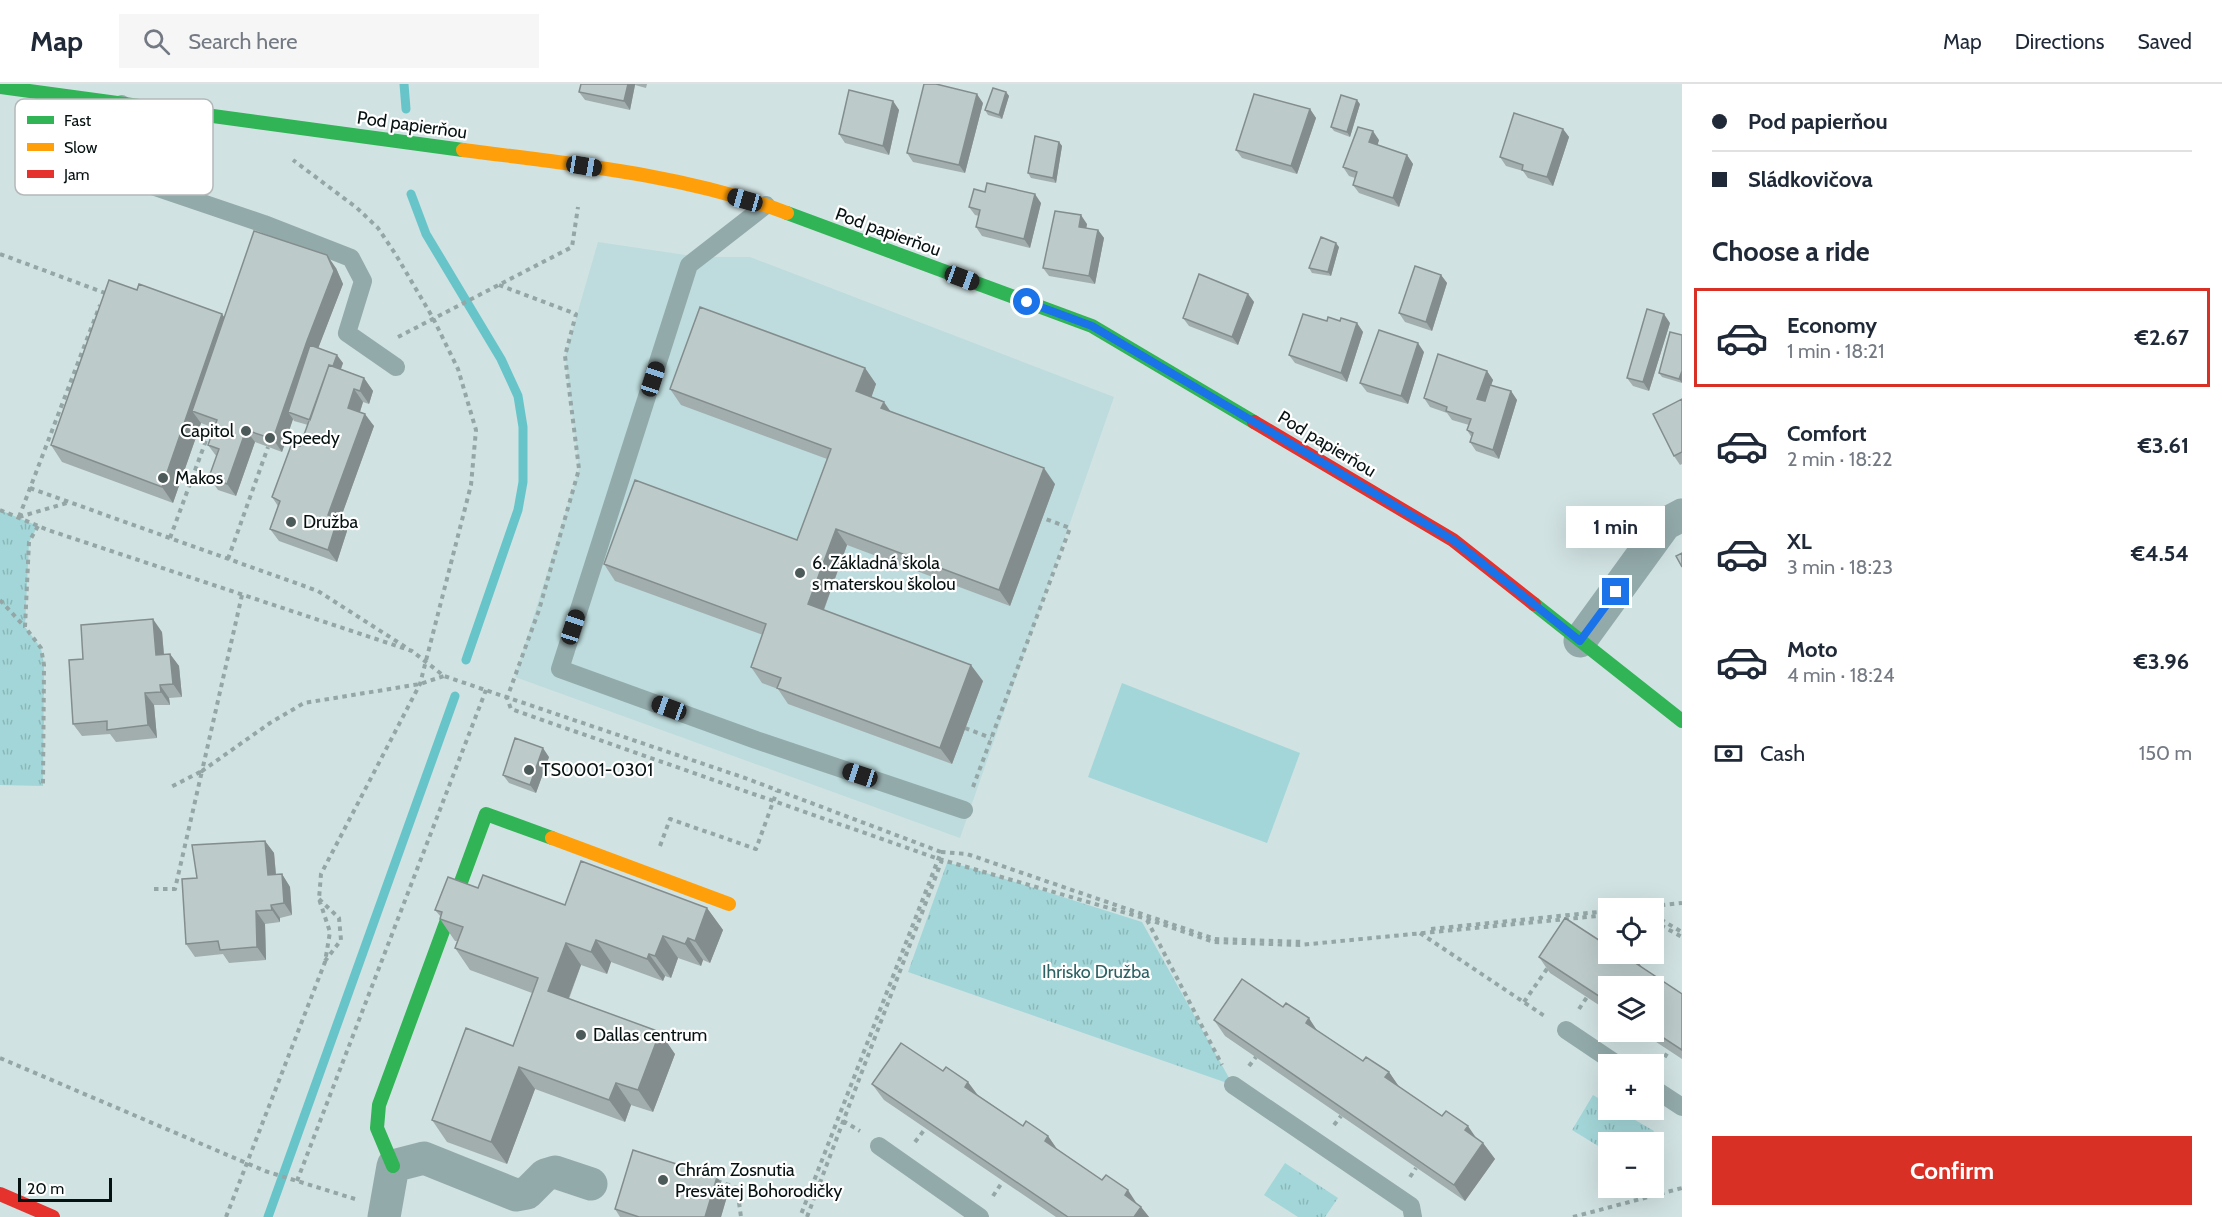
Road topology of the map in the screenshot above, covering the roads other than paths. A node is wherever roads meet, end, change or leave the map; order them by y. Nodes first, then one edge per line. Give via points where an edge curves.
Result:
1 (0, 87) edge
2 (86, 99) edge
3 (213, 116) edge
4 (177, 195) edge
5 (766, 205) junction
6 (396, 367) dead end
7 (1682, 515) edge
8 (1580, 641) junction
9 (1682, 721) edge
10 (964, 810) road end
11 (729, 904) dead end
12 (1566, 1030) road end
13 (1602, 1054) edge
14 (1233, 1085) road end
15 (1664, 1095) edge
16 (1682, 1107) edge
17 (879, 1146) dead end
18 (393, 1166) junction
19 (591, 1184) dead end
20 (0, 1194) edge
21 (53, 1217) edge
22 (384, 1217) edge
23 (980, 1217) edge
24 (1413, 1217) edge

1 - 2 street, Pod papierňou
3 - 5 street, Pod papierňou via 584,166 684,183
4 - 6 lane via 351,258 363,281 346,333
5 - 8 street, Pod papierňou via 1092,326 1453,540
5 - 10 lane via 689,265 560,669
7 - 8 street via 1665,524
8 - 9 street, Pod papierňou
11 - 18 street via 486,814 379,1104 377,1128
12 - 13 lane
14 - 24 lane via 1411,1206
15 - 16 lane
17 - 23 lane
18 - 19 street via 424,1158 516,1195 527,1193 545,1175 555,1172
18 - 22 street
20 - 21 street

